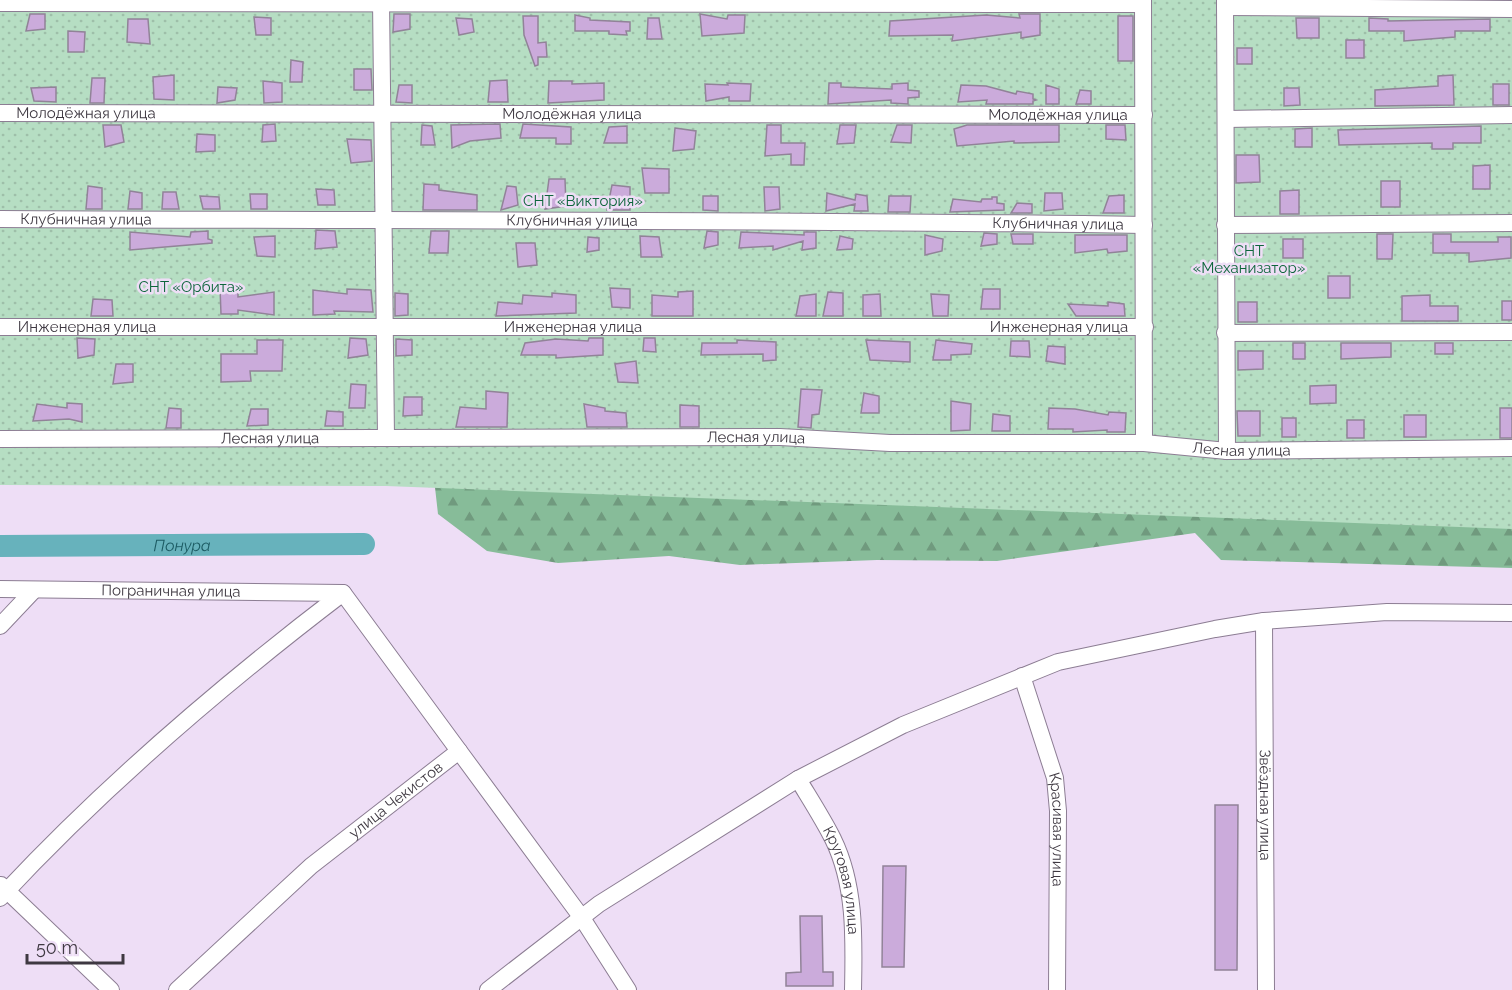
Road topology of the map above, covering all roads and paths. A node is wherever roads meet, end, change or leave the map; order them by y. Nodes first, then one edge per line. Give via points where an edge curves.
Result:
1 (381, 2) edge
2 (1143, 2) edge
3 (0, 3) edge
4 (1225, 4) edge
5 (1512, 9) edge
6 (383, 112) junction
7 (0, 113) edge
8 (1144, 115) junction
9 (1512, 115) edge
10 (1226, 119) junction
11 (0, 219) edge
12 (382, 221) junction
13 (1512, 223) edge
14 (1144, 225) junction
15 (1225, 225) junction
16 (0, 327) edge
17 (1145, 327) junction
18 (383, 328) junction
19 (1512, 332) edge
20 (1225, 333) junction
21 (386, 437) junction
22 (0, 439) edge
23 (1144, 443) junction
24 (1512, 448) edge
25 (1227, 451) junction
26 (0, 589) edge
27 (34, 590) junction
28 (343, 593) junction
29 (1512, 613) edge
30 (1264, 621) junction
31 (0, 626) edge
32 (1022, 676) junction
33 (459, 751) junction
34 (798, 779) junction
35 (2, 891) edge
36 (582, 918) junction
37 (111, 990) edge
38 (177, 990) edge
39 (488, 990) edge
40 (628, 990) edge
41 (853, 990) edge
42 (1057, 990) edge
43 (1266, 990) edge

1 - 2 street
1 - 3 street
1 - 6 street
2 - 8 street
4 - 5 street
4 - 10 street
6 - 7 street, Молодёжная улица
6 - 8 street, Молодёжная улица
6 - 12 street
8 - 14 street
9 - 10 street
10 - 15 street
11 - 12 street, Клубничная улица
12 - 14 street, Клубничная улица via 783,219
12 - 18 street
13 - 15 street
14 - 17 street
15 - 20 street
16 - 18 street, Инженерная улица
17 - 18 street, Инженерная улица
17 - 23 street
18 - 21 street
19 - 20 street
20 - 25 street
21 - 22 street, Лесная улица
21 - 23 street, Лесная улица via 780,437 890,442
23 - 25 street, Лесная улица
24 - 25 street, Лесная улица
26 - 27 street, Пограничная улица
27 - 28 street, Пограничная улица
27 - 31 street
28 - 33 street
28 - 35 street via 195,711
29 - 30 street via 1387,612
30 - 32 street via 1058,662
30 - 43 street, Звёздная улица
32 - 34 street via 903,725
32 - 42 street, Красивая улица via 1055,778
33 - 36 street
33 - 38 street, улица Чекистов via 311,866
34 - 36 street
34 - 41 street, Круговая улица via 834,841 848,881 854,942
35 - 37 street
36 - 39 street
36 - 40 street

